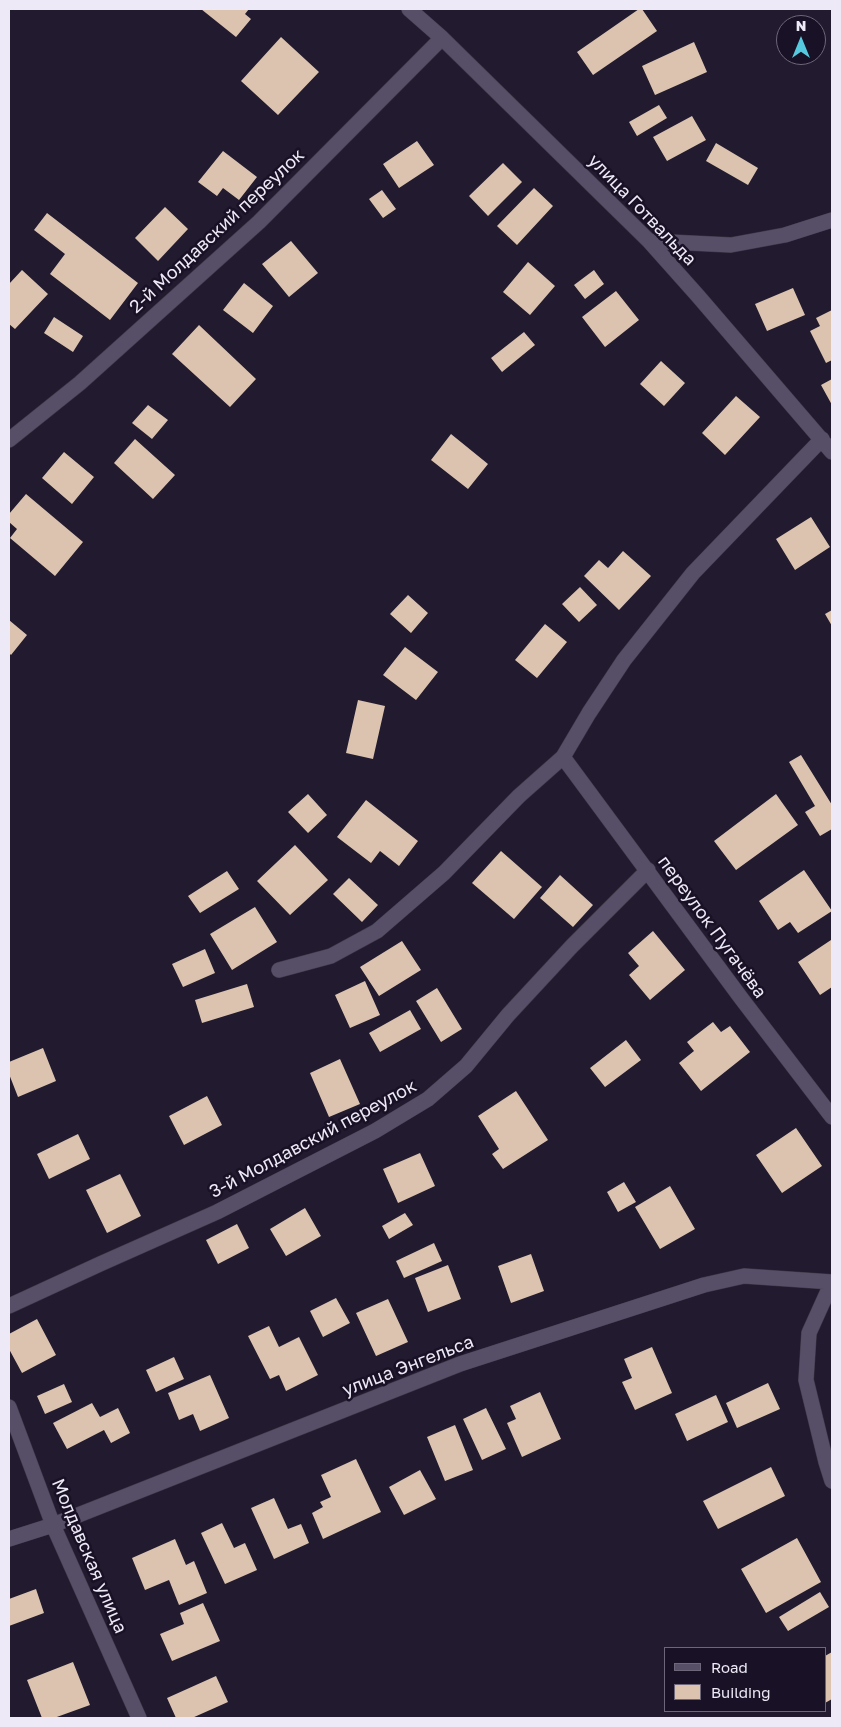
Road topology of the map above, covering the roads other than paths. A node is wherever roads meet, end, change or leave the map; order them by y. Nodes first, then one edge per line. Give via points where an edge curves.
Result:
1 (410, 9) edge
2 (442, 38) junction
3 (832, 220) edge
4 (649, 241) junction
5 (822, 439) junction
6 (9, 440) edge
7 (832, 452) edge
8 (563, 757) junction
9 (648, 870) junction
10 (279, 970) dead end
11 (832, 1118) edge
12 (832, 1282) edge
13 (9, 1306) edge
14 (9, 1407) edge
15 (832, 1481) edge
16 (53, 1525) junction
17 (9, 1539) edge
18 (139, 1718) edge

1 - 2 street, улица Готвальда
2 - 4 street, улица Готвальда
2 - 6 street, 2-й Молдавский переулок via 259,222 80,383
3 - 4 street via 785,235 731,245
4 - 5 street, улица Готвальда
5 - 7 street, улица Готвальда
5 - 8 street via 693,573 624,660
8 - 9 street, переулок Пугачёва
8 - 10 street via 519,796 444,873 376,930 331,956
9 - 11 street, переулок Пугачёва
9 - 13 street, 3-й Молдавский переулок via 572,946 466,1066 428,1099 375,1131 217,1212
12 - 15 street via 809,1332 806,1380
12 - 16 street, улица Энгельса via 744,1276 704,1285 460,1364
14 - 16 street, Молдавская улица
16 - 17 street, улица Энгельса
16 - 18 street, Молдавская улица

